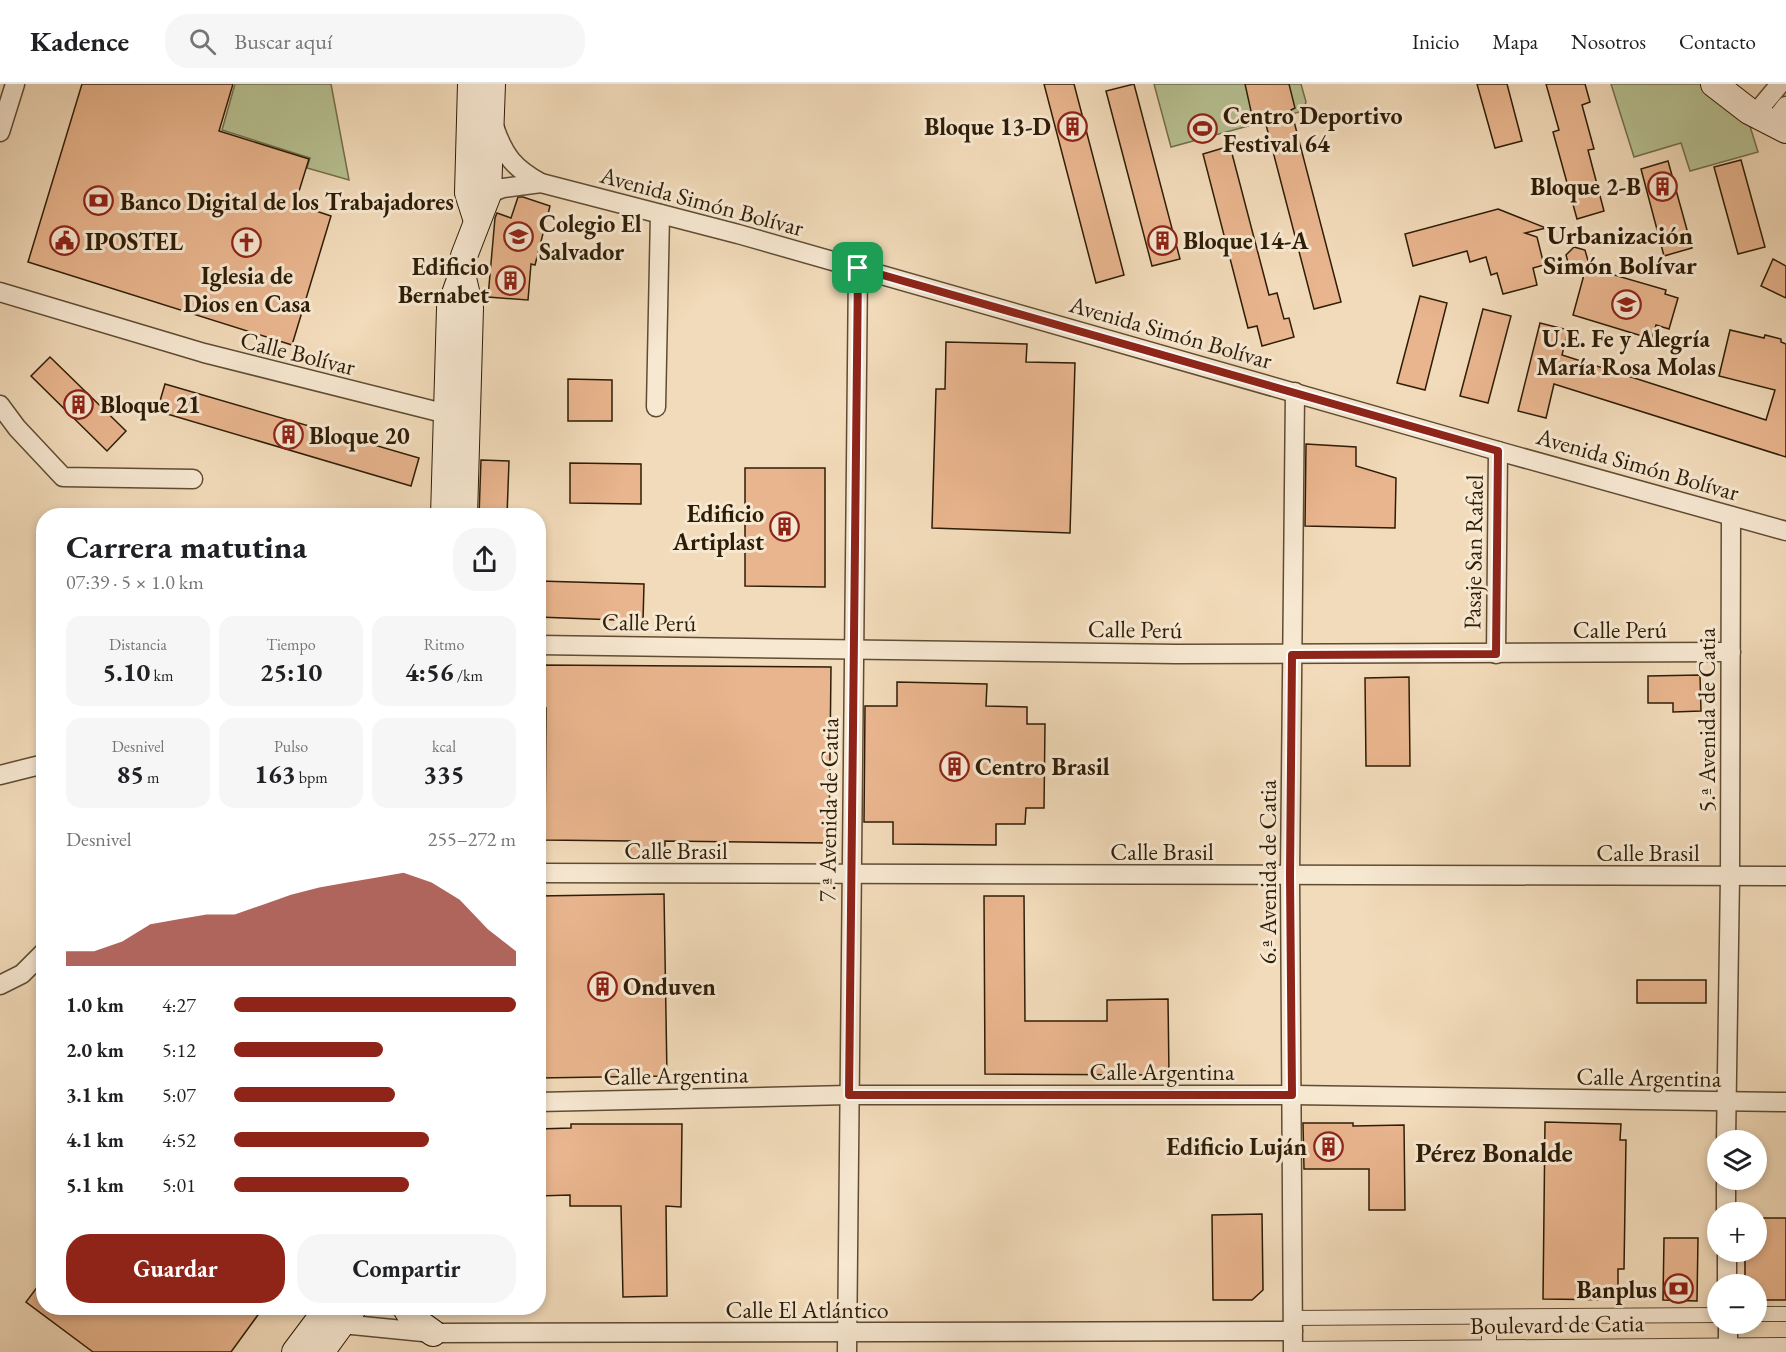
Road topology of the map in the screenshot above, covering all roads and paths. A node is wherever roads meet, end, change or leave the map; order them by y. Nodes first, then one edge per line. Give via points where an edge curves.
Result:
1 (15, 84) edge
2 (471, 84) edge
3 (492, 84) edge
4 (1714, 84) edge
5 (1780, 84) edge
6 (491, 115) junction
7 (1775, 118) edge
8 (0, 132) edge
9 (541, 183) junction
10 (488, 194) junction
11 (660, 214) junction
12 (477, 221) junction
13 (858, 268) junction
14 (462, 274) junction
15 (0, 292) edge
16 (1295, 392) junction
17 (0, 405) edge
18 (656, 408) dead end
19 (447, 414) junction
20 (1498, 451) junction
21 (193, 479) dead end
22 (444, 508) edge
23 (464, 508) edge
24 (1731, 516) junction
25 (1786, 531) edge
26 (546, 645) edge
27 (854, 649) junction
28 (1731, 652) junction
29 (1496, 654) junction
30 (1292, 655) junction
31 (36, 766) edge
32 (0, 776) edge
33 (546, 873) edge
34 (851, 874) junction
35 (1290, 875) junction
36 (1730, 876) junction
37 (1786, 876) edge
38 (36, 960) edge
39 (0, 985) edge
40 (849, 1095) junction
41 (1292, 1095) junction
42 (546, 1102) edge
43 (1786, 1102) edge
44 (1726, 1103) junction
45 (1726, 1130) edge
46 (1767, 1314) edge
47 (1786, 1314) edge
48 (335, 1315) edge
49 (336, 1315) edge
50 (346, 1315) edge
51 (410, 1315) edge
52 (1707, 1315) edge
53 (1489, 1317) junction
54 (846, 1333) junction
55 (433, 1334) junction
56 (1293, 1338) edge
57 (1786, 1345) edge
58 (1489, 1347) junction
59 (1728, 1349) edge
60 (295, 1352) edge
61 (321, 1352) edge
62 (847, 1352) edge

1 - 8 street
2 - 12 main road via 468,193
3 - 6 main road
4 - 7 main road
5 - 7 street
6 - 9 street, Avenida Simón Bolívar via 500,144 511,161
6 - 10 main road
9 - 10 street, Avenida Simón Bolívar
9 - 11 street, Avenida Simón Bolívar
10 - 12 main road
11 - 13 street, Avenida Simón Bolívar
11 - 18 street
12 - 14 main road
13 - 16 street, Avenida Simón Bolívar
13 - 27 street, 7.ª Avenida de Catia
14 - 19 main road via 450,308
14 - 23 main road via 470,308
15 - 19 street, Calle Bolívar via 204,353
16 - 20 street, Avenida Simón Bolívar
16 - 30 street, 6.ª Avenida de Catia
17 - 21 street via 63,477
19 - 22 main road
20 - 24 street, Avenida Simón Bolívar
20 - 29 street, Pasaje San Rafael
24 - 25 street, Avenida Simón Bolívar
24 - 28 street, 5.ª Avenida de Catia
26 - 27 street, Calle Perú
27 - 30 street, Calle Perú
27 - 34 street, 7.ª Avenida de Catia
28 - 29 street, Calle Perú
28 - 36 street, 5.ª Avenida de Catia
29 - 30 street, Calle Perú
30 - 35 street, 6.ª Avenida de Catia
31 - 32 street
33 - 34 street, Calle Brasil
34 - 35 street, Calle Brasil
34 - 40 street, 7.ª Avenida de Catia
35 - 36 street, Calle Brasil
35 - 41 street, 6.ª Avenida de Catia
36 - 37 street, Calle Brasil
36 - 44 street, 5.ª Avenida de Catia
38 - 39 street via 22,974
40 - 41 street, Calle Argentina
40 - 42 street, Calle Argentina
40 - 54 street, 7.ª Avenida de Catia
41 - 44 street, Calle Argentina
41 - 56 street, 6.ª Avenida de Catia
43 - 44 street, Calle Argentina
44 - 45 street, 5.ª Avenida de Catia
46 - 47 street
48 - 60 main road
49 - 61 main road
50 - 55 street, Calle El Atlántico
51 - 55 main road
52 - 53 street, Boulevard de Catia
53 - 56 street, Boulevard de Catia
53 - 58 street
54 - 55 street, Calle El Atlántico
54 - 56 street, Calle El Atlántico
54 - 62 street, 7.ª Avenida de Catia
56 - 58 street, Boulevard de Catia
57 - 59 street, Boulevard de Catia
58 - 59 street, Boulevard de Catia

